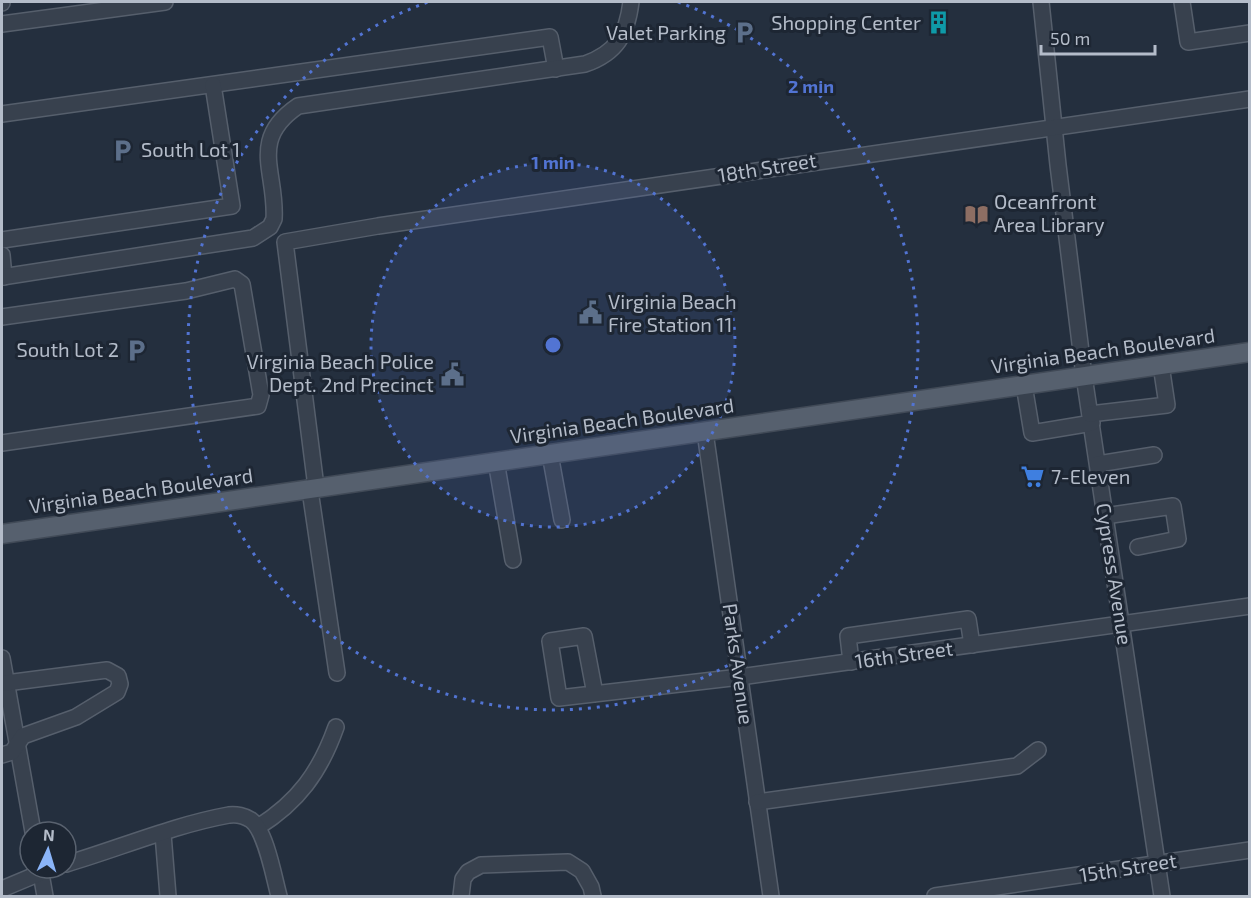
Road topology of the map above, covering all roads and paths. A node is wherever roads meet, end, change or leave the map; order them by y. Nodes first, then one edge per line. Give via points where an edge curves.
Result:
1 (165, 2) edge
2 (631, 2) edge
3 (1041, 2) edge
4 (1182, 2) edge
5 (2, 24) edge
6 (1250, 33) edge
7 (556, 69) junction
8 (213, 85) junction
9 (1250, 99) edge
10 (2, 114) edge
11 (1054, 127) junction
12 (2, 240) edge
13 (2, 255) edge
14 (3, 277) edge
15 (2, 317) edge
16 (1250, 352) edge
17 (1161, 365) junction
18 (1084, 376) junction
19 (1024, 385) junction
20 (1091, 419) junction
21 (705, 432) junction
22 (2, 443) edge
23 (550, 454) junction
24 (1154, 455) dead end
25 (496, 461) junction
26 (1098, 464) junction
27 (312, 489) junction
28 (1106, 516) junction
29 (562, 520) dead end
30 (2, 534) edge
31 (1138, 546) dead end
32 (513, 560) dead end
33 (1250, 606) edge
34 (1122, 623) junction
35 (972, 645) junction
36 (2, 658) edge
37 (851, 662) junction
38 (337, 673) dead end
39 (740, 677) junction
40 (6, 683) junction
41 (595, 694) junction
42 (336, 727) dead end
43 (18, 747) junction
44 (1038, 750) dead end
45 (2, 754) edge
46 (757, 802) junction
47 (31, 820) edge
48 (258, 827) junction
49 (163, 834) junction
50 (1250, 850) edge
51 (78, 860) edge
52 (1157, 864) junction
53 (21, 880) edge
54 (44, 880) edge
55 (2, 889) edge
56 (45, 897) edge
57 (168, 897) edge
58 (279, 897) edge
59 (461, 897) edge
60 (593, 897) edge
61 (771, 897) edge
62 (935, 897) edge
63 (1162, 897) edge

1 - 5 street
2 - 7 street via 615,48 603,58
3 - 11 street, Cypress Avenue
4 - 6 street via 1188,42
7 - 8 street via 550,37
7 - 14 street via 298,106 272,131 268,144 274,219 261,234 212,246
8 - 10 street
8 - 12 street via 232,206
9 - 11 street, 18th Street
11 - 18 street, Cypress Avenue
11 - 27 street, 18th Street via 285,242 315,479
13 - 14 street
15 - 22 street via 186,291 235,279 243,284 261,395 258,406
16 - 17 main road, Virginia Beach Boulevard
17 - 18 main road, Virginia Beach Boulevard
17 - 20 street via 1167,405
18 - 19 main road, Virginia Beach Boulevard
18 - 20 street, Cypress Avenue
19 - 20 street via 1032,433
19 - 21 main road, Virginia Beach Boulevard
20 - 26 street, Cypress Avenue
21 - 23 main road, Virginia Beach Boulevard
21 - 39 street, Parks Avenue
23 - 25 main road, Virginia Beach Boulevard
23 - 29 street
24 - 26 street
25 - 27 main road, Virginia Beach Boulevard
25 - 32 street
26 - 28 street, Cypress Avenue
27 - 30 main road, Virginia Beach Boulevard
27 - 38 street
28 - 31 street via 1173,506 1178,539
28 - 34 street, Cypress Avenue
33 - 34 street, 16th Street
34 - 35 street, 16th Street
34 - 52 street, Cypress Avenue
35 - 37 street, 16th Street
35 - 37 street via 968,619 848,636
36 - 40 street
37 - 39 street, 16th Street
39 - 41 street, 16th Street
39 - 46 street, Parks Avenue
40 - 43 street
40 - 43 street via 107,670 118,676 120,684 117,692 76,717 23,736
41 - 41 street, 16th Street via 558,698 550,641 584,636
42 - 48 street via 318,770 304,789 278,815
43 - 45 street
43 - 47 street
44 - 46 street via 1017,766
46 - 61 street, Parks Avenue
48 - 49 street via 250,820 231,815
48 - 58 street
49 - 51 street
49 - 57 street
50 - 52 street, 15th Street
52 - 62 street, 15th Street
52 - 63 street, Cypress Avenue
53 - 55 street
54 - 56 street
59 - 60 street via 463,879 477,867 568,862 582,870

